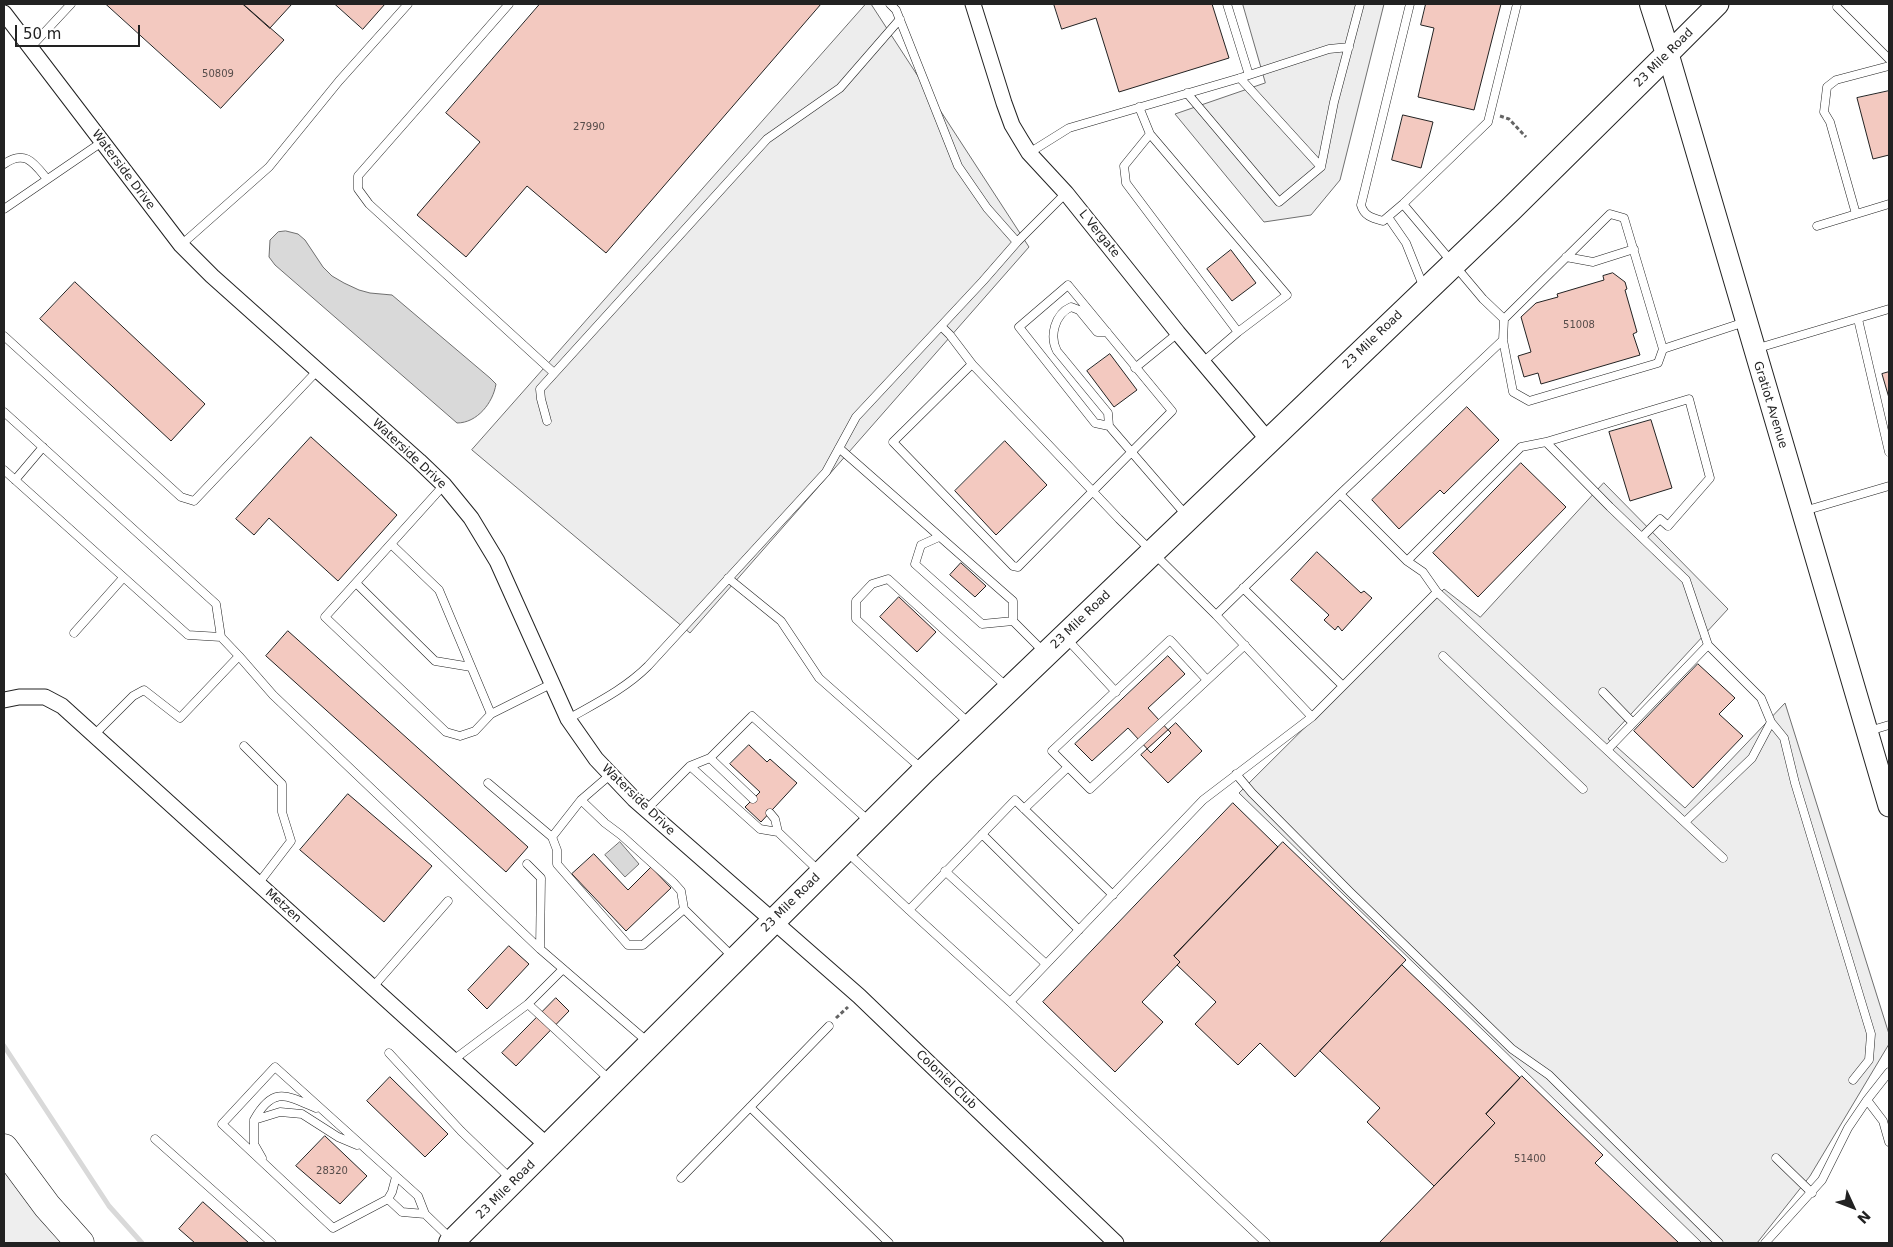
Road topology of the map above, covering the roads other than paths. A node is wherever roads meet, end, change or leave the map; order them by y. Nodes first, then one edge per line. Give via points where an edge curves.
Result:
1 (71, 4) edge
2 (408, 4) edge
3 (509, 4) edge
4 (890, 4) edge
5 (973, 4) edge
6 (1227, 4) edge
7 (1360, 4) edge
8 (1410, 4) edge
9 (1517, 4) edge
10 (1652, 4) edge
11 (1718, 4) edge
12 (1837, 7) dead end
13 (4, 13) edge
14 (900, 20) junction
15 (1348, 47) junction
16 (30, 48) junction
17 (1668, 54) junction
18 (1889, 59) edge
19 (1889, 66) edge
20 (1249, 75) junction
21 (1240, 78) junction
22 (1188, 93) junction
23 (1139, 107) junction
24 (1150, 134) junction
25 (102, 142) junction
26 (1029, 152) junction
27 (4, 164) edge
28 (1321, 167) junction
29 (47, 179) junction
30 (1066, 193) junction
31 (1403, 204) junction
32 (1889, 204) edge
33 (4, 209) edge
34 (1856, 214) junction
35 (1388, 217) junction
36 (1817, 226) dead end
37 (1017, 242) junction
38 (182, 245) junction
39 (1634, 249) junction
40 (1566, 257) junction
41 (1453, 263) junction
42 (1424, 290) junction
43 (1889, 309) edge
44 (1504, 319) junction
45 (1858, 319) junction
46 (1745, 322) junction
47 (941, 326) junction
48 (1107, 332) junction
49 (1238, 332) junction
50 (1178, 333) junction
51 (4, 336) edge
52 (1503, 340) junction
53 (1663, 349) junction
54 (1754, 350) junction
55 (1203, 362) junction
56 (972, 364) junction
57 (1136, 368) junction
58 (318, 370) junction
59 (554, 373) junction
60 (4, 412) edge
61 (546, 421) dead end
62 (1109, 426) junction
63 (1269, 441) junction
64 (1546, 442) junction
65 (43, 447) junction
66 (839, 448) junction
67 (1132, 452) junction
68 (1889, 452) edge
69 (4, 470) edge
70 (15, 480) junction
71 (444, 485) junction
72 (1889, 486) edge
73 (1093, 492) junction
74 (1340, 494) junction
75 (1802, 512) junction
76 (1187, 517) junction
77 (939, 537) junction
78 (1642, 537) junction
79 (391, 544) junction
80 (1152, 551) junction
81 (1407, 561) junction
82 (123, 578) junction
83 (728, 578) junction
84 (356, 583) junction
85 (1244, 588) junction
86 (1437, 592) junction
87 (1216, 615) junction
88 (1013, 621) junction
89 (74, 633) dead end
90 (1064, 636) junction
91 (221, 637) junction
92 (1245, 645) junction
93 (1708, 645) junction
94 (1045, 653) junction
95 (239, 656) junction
96 (1443, 656) dead end
97 (471, 668) junction
98 (1207, 680) junction
99 (551, 684) junction
100 (1343, 686) junction
101 (1008, 688) junction
102 (1116, 692) junction
103 (1603, 692) dead end
104 (4, 700) edge
105 (491, 714) junction
106 (1312, 717) junction
107 (568, 719) junction
108 (1771, 722) junction
109 (1633, 723) junction
110 (971, 725) junction
111 (1889, 726) edge
112 (1867, 732) junction
113 (94, 735) junction
114 (244, 746) dead end
115 (1608, 749) junction
116 (710, 758) junction
117 (690, 766) junction
118 (1068, 767) junction
119 (924, 771) junction
120 (1236, 774) junction
121 (610, 775) junction
122 (488, 783) dead end
123 (1583, 789) dead end
124 (753, 798) dead end
125 (581, 800) junction
126 (1889, 806) edge
127 (1024, 809) junction
128 (646, 810) junction
129 (770, 813) dead end
130 (1685, 822) junction
131 (871, 823) junction
132 (778, 832) junction
133 (982, 834) junction
134 (552, 837) junction
135 (845, 850) junction
136 (1723, 858) dead end
137 (527, 864) dead end
138 (945, 871) junction
139 (821, 873) junction
140 (258, 884) junction
141 (1113, 895) junction
142 (448, 901) dead end
143 (684, 909) junction
144 (909, 910) junction
145 (772, 922) junction
146 (1079, 930) junction
147 (540, 949) junction
148 (735, 960) junction
149 (1046, 964) junction
150 (563, 968) junction
151 (372, 988) junction
152 (1010, 1002) junction
153 (528, 1004) junction
154 (829, 1026) road end
155 (651, 1044) junction
156 (389, 1053) dead end
157 (452, 1060) junction
158 (1889, 1072) edge
159 (1853, 1080) dead end
160 (612, 1083) junction
161 (1866, 1100) junction
162 (750, 1107) junction
163 (325, 1112) junction
164 (254, 1120) junction
165 (155, 1140) dead end
166 (1889, 1142) edge
167 (549, 1147) junction
168 (4, 1148) edge
169 (364, 1148) junction
170 (1776, 1158) dead end
171 (264, 1164) junction
172 (396, 1177) junction
173 (681, 1178) dead end
174 (514, 1182) junction
175 (1812, 1193) junction
176 (388, 1199) junction
177 (425, 1214) junction
178 (452, 1242) edge
179 (80, 1243) edge
180 (272, 1243) edge
181 (889, 1243) edge
182 (1116, 1243) edge
183 (1266, 1243) edge
184 (1719, 1243) edge
185 (1765, 1243) edge

1 - 16 lane
2 - 38 lane via 339,81 270,167
3 - 59 lane via 358,176 358,189 369,204
4 - 14 lane
5 - 26 street, L Vergate via 1012,125
6 - 20 lane
7 - 15 lane
8 - 35 lane via 1361,205 1370,218 1383,221
9 - 31 lane via 1488,122
10 - 17 main road, Gratiot Avenue
11 - 17 main road, 23 Mile Road
12 - 18 lane
13 - 16 street, Waterside Drive
14 - 37 lane via 958,166 987,208
14 - 59 lane via 840,88 767,139
15 - 20 lane via 1329,49
15 - 28 lane
16 - 25 street, Waterside Drive
17 - 41 main road, 23 Mile Road
17 - 46 main road, Gratiot Avenue
19 - 34 lane via 1836,80 1827,87 1824,112 1830,122
20 - 21 lane
21 - 22 lane
21 - 28 lane
22 - 23 lane
22 - 28 lane via 1279,202
23 - 24 lane
23 - 26 lane via 1069,128
24 - 49 lane via 1124,166 1126,183
24 - 49 lane via 1287,294
25 - 29 lane
25 - 38 street, Waterside Drive
26 - 30 street, L Vergate
27 - 29 lane via 11,158 26,159 34,163
29 - 33 lane
30 - 37 lane
30 - 50 street, L Vergate
31 - 35 lane
31 - 41 lane
32 - 34 lane
34 - 36 lane
35 - 42 lane via 1406,242
37 - 47 lane
38 - 58 street, Waterside Drive
39 - 40 lane via 1593,262
39 - 40 lane via 1624,218 1610,214
39 - 53 lane
40 - 44 lane
41 - 42 main road, 23 Mile Road
41 - 44 lane
42 - 63 main road, 23 Mile Road
43 - 45 lane
44 - 52 lane
45 - 54 lane
45 - 68 lane
46 - 53 lane
46 - 54 main road, Gratiot Avenue
47 - 56 lane
47 - 66 lane via 856,417
48 - 57 lane
48 - 62 lane via 1097,332 1080,310 1071,307 1061,315 1052,336 1057,351 1108,413
48 - 62 lane via 1068,285 1019,327 1096,423
49 - 55 lane
50 - 55 street, L Vergate
50 - 57 lane
51 - 58 lane via 181,497 194,501
52 - 53 lane via 1513,392 1528,401 1658,363
52 - 74 lane
54 - 75 main road, Gratiot Avenue
55 - 63 street, L Vergate
56 - 73 lane
56 - 73 lane via 893,442 1013,566 1018,567
57 - 67 lane via 1172,411
58 - 71 street, Waterside Drive
59 - 61 lane via 540,389
60 - 65 lane
62 - 67 lane
63 - 76 main road, 23 Mile Road
64 - 78 lane
64 - 78 lane via 1689,399 1710,478 1668,526 1660,519
64 - 81 lane via 1521,447
65 - 70 lane
65 - 91 lane via 216,604
66 - 77 lane
66 - 83 lane via 826,472
67 - 73 lane
67 - 76 lane
69 - 70 lane
70 - 82 lane
71 - 79 lane
71 - 99 street, Waterside Drive via 471,518 497,561
72 - 75 lane
73 - 80 lane
74 - 81 lane
74 - 85 lane
75 - 112 main road, Gratiot Avenue
76 - 80 main road, 23 Mile Road
77 - 88 lane via 1013,601
77 - 88 lane via 921,545 915,564 982,624
78 - 93 lane via 1686,580
79 - 84 lane
79 - 97 lane via 439,590
80 - 87 lane
80 - 90 main road, 23 Mile Road
81 - 86 lane via 1422,572
82 - 89 lane
82 - 91 lane via 188,635
83 - 107 lane via 637,678
83 - 119 lane via 781,621 819,678
84 - 97 lane via 435,661
84 - 105 lane via 325,617 446,732 460,736 475,731
85 - 87 lane
85 - 100 lane
86 - 100 lane
86 - 115 lane
87 - 92 lane
88 - 94 lane
90 - 94 main road, 23 Mile Road
90 - 102 lane
91 - 95 lane
92 - 98 lane
92 - 106 lane
93 - 108 lane via 1761,698
93 - 109 lane
94 - 101 main road, 23 Mile Road
95 - 113 lane via 180,718 144,690
95 - 147 lane via 274,695
96 - 123 lane
97 - 105 lane
98 - 102 lane via 1170,640
98 - 118 lane via 1090,789
99 - 105 lane
99 - 107 street, Waterside Drive
100 - 106 lane
101 - 110 main road, 23 Mile Road
101 - 110 lane via 888,579 872,584 856,601 856,619
102 - 118 lane via 1052,751
103 - 109 lane
104 - 113 street, Metzen via 45,697 62,706
106 - 120 lane
107 - 121 street, Waterside Drive
108 - 130 lane via 1752,758
108 - 159 lane via 1784,738 1871,1034 1869,1060
109 - 115 lane
110 - 119 main road, 23 Mile Road
111 - 112 lane
112 - 126 main road, Gratiot Avenue
113 - 140 street, Metzen
114 - 140 lane via 282,784 282,812 291,841
115 - 130 lane
116 - 117 lane
116 - 124 lane
116 - 131 lane via 752,716
117 - 128 lane
117 - 132 lane via 760,830
118 - 127 lane
119 - 131 main road, 23 Mile Road
120 - 141 lane via 1203,800
120 - 184 lane via 1350,892 1512,1049 1549,1075
121 - 125 lane
121 - 128 street, Waterside Drive
122 - 134 lane
125 - 134 lane
125 - 143 lane via 673,882 681,891
127 - 133 lane via 1015,800
127 - 141 lane
128 - 145 street, Waterside Drive
129 - 132 lane
130 - 136 lane
131 - 135 main road, 23 Mile Road
132 - 139 lane
133 - 138 lane
133 - 146 lane
134 - 143 lane via 556,864 628,945 643,945
135 - 139 main road, 23 Mile Road
135 - 144 lane
137 - 147 lane via 541,878
138 - 144 lane
138 - 149 lane
139 - 145 main road, 23 Mile Road
140 - 151 street, Metzen
141 - 146 lane
142 - 151 lane
143 - 148 lane
144 - 152 lane
145 - 148 main road, 23 Mile Road
145 - 182 street, Coloniel Club via 859,996
146 - 149 lane
147 - 150 lane
148 - 155 main road, 23 Mile Road
149 - 152 lane
150 - 153 lane
150 - 155 lane
151 - 157 street, Metzen
152 - 183 lane
153 - 157 lane
153 - 160 lane
154 - 162 lane
155 - 160 main road, 23 Mile Road
156 - 174 lane via 461,1131
157 - 167 street, Metzen
158 - 161 lane
160 - 167 main road, 23 Mile Road
161 - 166 lane via 1883,1121
161 - 175 lane
162 - 173 lane
162 - 181 lane
163 - 164 lane via 288,1095 270,1098
163 - 169 lane
163 - 171 lane via 275,1067 222,1124
164 - 169 lane via 280,1112 302,1114 338,1137
164 - 171 lane via 254,1144
165 - 180 lane
167 - 174 main road, 23 Mile Road
168 - 179 highway via 47,1206
169 - 172 lane
170 - 175 lane
171 - 176 lane via 333,1228
172 - 176 lane
172 - 177 lane via 418,1196
174 - 178 main road, 23 Mile Road
175 - 185 lane
176 - 177 lane via 402,1212
177 - 178 lane

